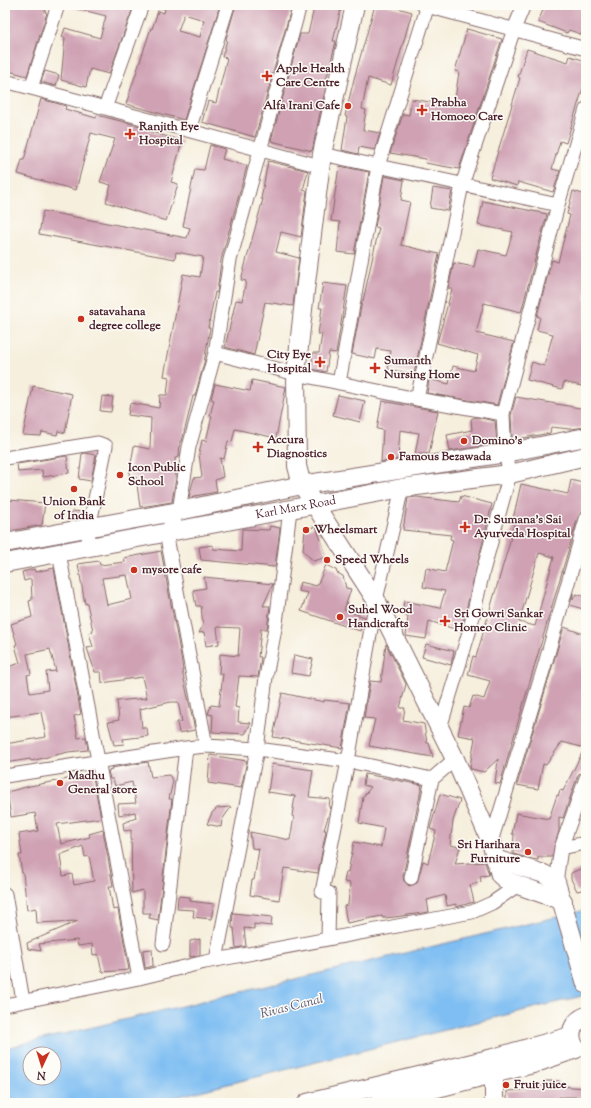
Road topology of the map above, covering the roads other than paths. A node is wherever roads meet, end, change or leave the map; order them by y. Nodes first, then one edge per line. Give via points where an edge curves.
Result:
1 (58, 5) edge
2 (142, 5) edge
3 (228, 5) edge
4 (300, 5) edge
5 (355, 5) edge
6 (426, 5) edge
7 (524, 5) edge
8 (514, 29) junction
9 (586, 49) edge
10 (5, 81) edge
11 (31, 88) junction
12 (105, 108) junction
13 (586, 108) edge
14 (189, 130) junction
15 (260, 149) junction
16 (321, 160) junction
17 (380, 166) junction
18 (462, 185) junction
19 (558, 205) junction
20 (215, 353) junction
21 (296, 374) junction
22 (339, 383) junction
23 (417, 399) junction
24 (503, 414) junction
25 (586, 438) edge
26 (505, 453) junction
27 (586, 456) edge
28 (5, 458) edge
29 (510, 474) junction
30 (302, 485) junction
31 (402, 488) junction
32 (314, 503) junction
33 (290, 510) junction
34 (179, 512) junction
35 (586, 519) edge
36 (88, 528) junction
37 (166, 532) junction
38 (5, 543) edge
39 (88, 547) junction
40 (59, 553) junction
41 (5, 563) edge
42 (376, 600) junction
43 (440, 728) junction
44 (206, 746) junction
45 (186, 748) junction
46 (257, 748) junction
47 (455, 759) junction
48 (99, 761) junction
49 (348, 761) junction
50 (5, 776) edge
51 (432, 778) junction
52 (586, 778) edge
53 (586, 843) edge
54 (561, 848) junction
55 (493, 850) junction
56 (411, 878) dead end
57 (556, 882) junction
58 (518, 885) junction
59 (5, 894) edge
60 (564, 904) junction
61 (328, 939) junction
62 (163, 944) dead end
63 (216, 960) junction
64 (139, 978) junction
65 (586, 984) edge
66 (23, 1001) junction
67 (5, 1005) edge
68 (586, 1016) edge
69 (578, 1047) edge
70 (494, 1066) junction
71 (306, 1103) edge
72 (378, 1103) edge
73 (494, 1103) edge

1 - 11 street
2 - 12 street
3 - 14 street
4 - 15 street
5 - 16 street
6 - 8 street
6 - 17 street
7 - 8 street
8 - 9 street
8 - 18 street
10 - 11 street
11 - 12 street
12 - 14 street
13 - 19 street
14 - 15 street
15 - 16 street
15 - 20 street via 230,260
16 - 17 street
16 - 21 street
17 - 18 street
17 - 22 street
18 - 19 street
18 - 23 street
19 - 24 street
20 - 21 street
20 - 34 street via 189,447
21 - 22 street
21 - 30 street via 297,466
22 - 23 street
23 - 24 street
24 - 26 street
25 - 26 street, Karl Marx Road
26 - 29 street
26 - 30 street, Karl Marx Road
27 - 29 street, Karl Marx Road
28 - 36 street via 98,442 106,446
29 - 31 street, Karl Marx Road
29 - 43 street via 470,629
30 - 32 street
30 - 34 street, Karl Marx Road
31 - 32 street, Karl Marx Road
31 - 42 street
32 - 33 street, Karl Marx Road
32 - 42 street
33 - 37 street, Karl Marx Road
33 - 46 street
34 - 36 street, Karl Marx Road
34 - 37 street
35 - 55 street
36 - 38 street, Karl Marx Road
36 - 39 street
37 - 39 street, Karl Marx Road
37 - 44 street
39 - 40 street, Karl Marx Road
40 - 41 street, Karl Marx Road
40 - 48 street
42 - 43 street
42 - 49 street
43 - 47 street
44 - 45 street
44 - 46 street
45 - 48 street
45 - 62 street
46 - 49 street
46 - 63 street
47 - 51 street
47 - 55 street
48 - 50 street
48 - 64 street
49 - 51 street
49 - 61 street via 325,892
51 - 56 street
52 - 54 street
53 - 54 street
54 - 57 street
55 - 57 street
55 - 58 street via 500,875
57 - 60 street
58 - 60 street
58 - 61 street via 492,903 472,912
59 - 66 street
60 - 65 street
61 - 63 street
63 - 64 street
64 - 66 street
66 - 67 street
68 - 69 street via 575,1024
69 - 70 street via 533,1064
70 - 71 street
70 - 72 street
70 - 73 street

